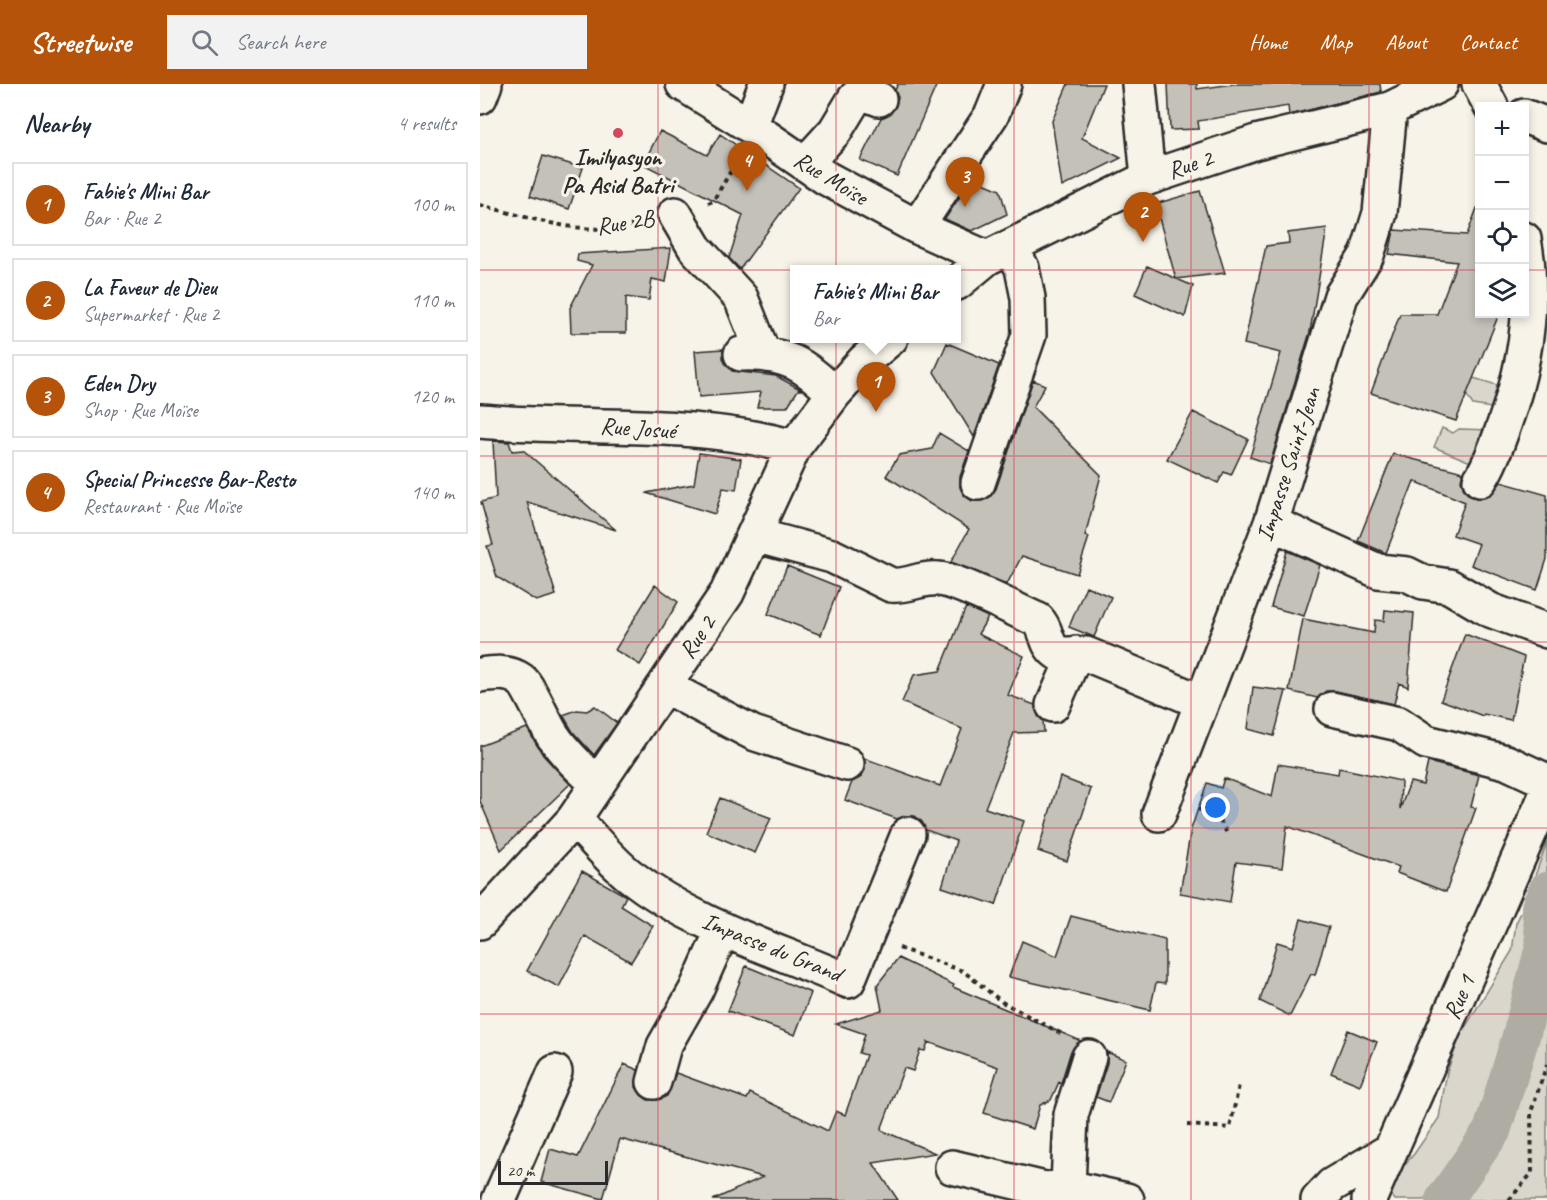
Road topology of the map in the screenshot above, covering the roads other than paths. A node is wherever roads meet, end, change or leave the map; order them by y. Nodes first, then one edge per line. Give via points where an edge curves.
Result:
1 (485, 84) edge
2 (683, 84) edge
3 (766, 84) edge
4 (1004, 84) edge
5 (1139, 84) edge
6 (1441, 84) edge
7 (1479, 84) edge
8 (480, 98) edge
9 (879, 99) dead end
10 (1489, 102) edge
11 (1390, 109) junction
12 (1529, 118) edge
13 (1547, 125) edge
14 (750, 126) junction
15 (805, 164) junction
16 (1148, 178) junction
17 (675, 214) road end
18 (917, 227) junction
19 (999, 252) junction
20 (1529, 264) edge
21 (961, 280) edge
22 (886, 343) edge
23 (1533, 384) edge
24 (834, 394) junction
25 (480, 421) edge
26 (794, 447) junction
27 (1480, 480) dead end
28 (978, 483) dead end
29 (1271, 523) junction
30 (754, 535) junction
31 (1547, 631) edge
32 (1076, 653) junction
33 (480, 675) edge
34 (664, 686) junction
35 (1202, 702) junction
36 (1053, 705) dead end
37 (1332, 709) dead end
38 (847, 764) dead end
39 (1547, 781) edge
40 (598, 784) junction
41 (1547, 793) edge
42 (1159, 814) dead end
43 (574, 819) junction
44 (908, 834) dead end
45 (480, 922) edge
46 (723, 928) junction
47 (1089, 1057) road end
48 (555, 1072) dead end
49 (654, 1082) dead end
50 (1389, 1151) junction
51 (952, 1167) dead end
52 (1068, 1187) junction
53 (499, 1200) edge
54 (1127, 1200) edge
55 (1318, 1200) edge
56 (1369, 1200) edge

1 - 8 street
2 - 14 street, Rue Moïse
3 - 14 street
4 - 18 street via 992,114
5 - 16 street
6 - 11 street, Rue 2
7 - 10 street
9 - 15 street via 864,93 855,98 835,131
11 - 16 street, Rue 2 via 1256,142
11 - 29 street, Impasse Saint-Jean via 1380,213 1367,255 1341,296
12 - 13 street
14 - 15 street, Rue Moïse
15 - 18 street, Rue Moïse
16 - 19 street, Rue 2
17 - 24 street via 695,248 741,298 752,354 788,359 811,371
18 - 19 street, Rue Moïse
19 - 21 street, Rue 2
19 - 28 street via 1022,268 1029,335
20 - 23 street
22 - 24 street, Rue 2
23 - 27 street
24 - 26 street, Rue 2
25 - 26 street, Rue Josué via 594,424 757,436
26 - 30 street, Rue 2
29 - 31 street via 1378,571 1407,574 1423,582 1449,586 1490,610
29 - 35 street, Impasse Saint-Jean
30 - 32 street via 832,556 891,585 938,579 956,583 1038,620 1047,645 1059,654
30 - 34 street, Rue 2 via 726,593
32 - 35 street
32 - 36 street
33 - 40 street via 500,672 519,678 528,686 538,711 571,761
34 - 38 street via 753,733
34 - 40 street, Rue 2
35 - 42 street, Impasse Saint-Jean
37 - 39 street via 1399,724 1426,742 1506,762
40 - 43 street, Rue 2
41 - 50 street, Rue 1
43 - 45 street, Rue 2
43 - 46 street, Impasse du Grand via 628,874 661,897
44 - 46 street, Impasse du Grand via 848,981
46 - 49 street via 696,990 664,1046
47 - 52 street via 1071,1115
48 - 53 street
50 - 55 street via 1332,1185
50 - 56 street, Rue 1
51 - 52 street via 1045,1189
52 - 54 street

